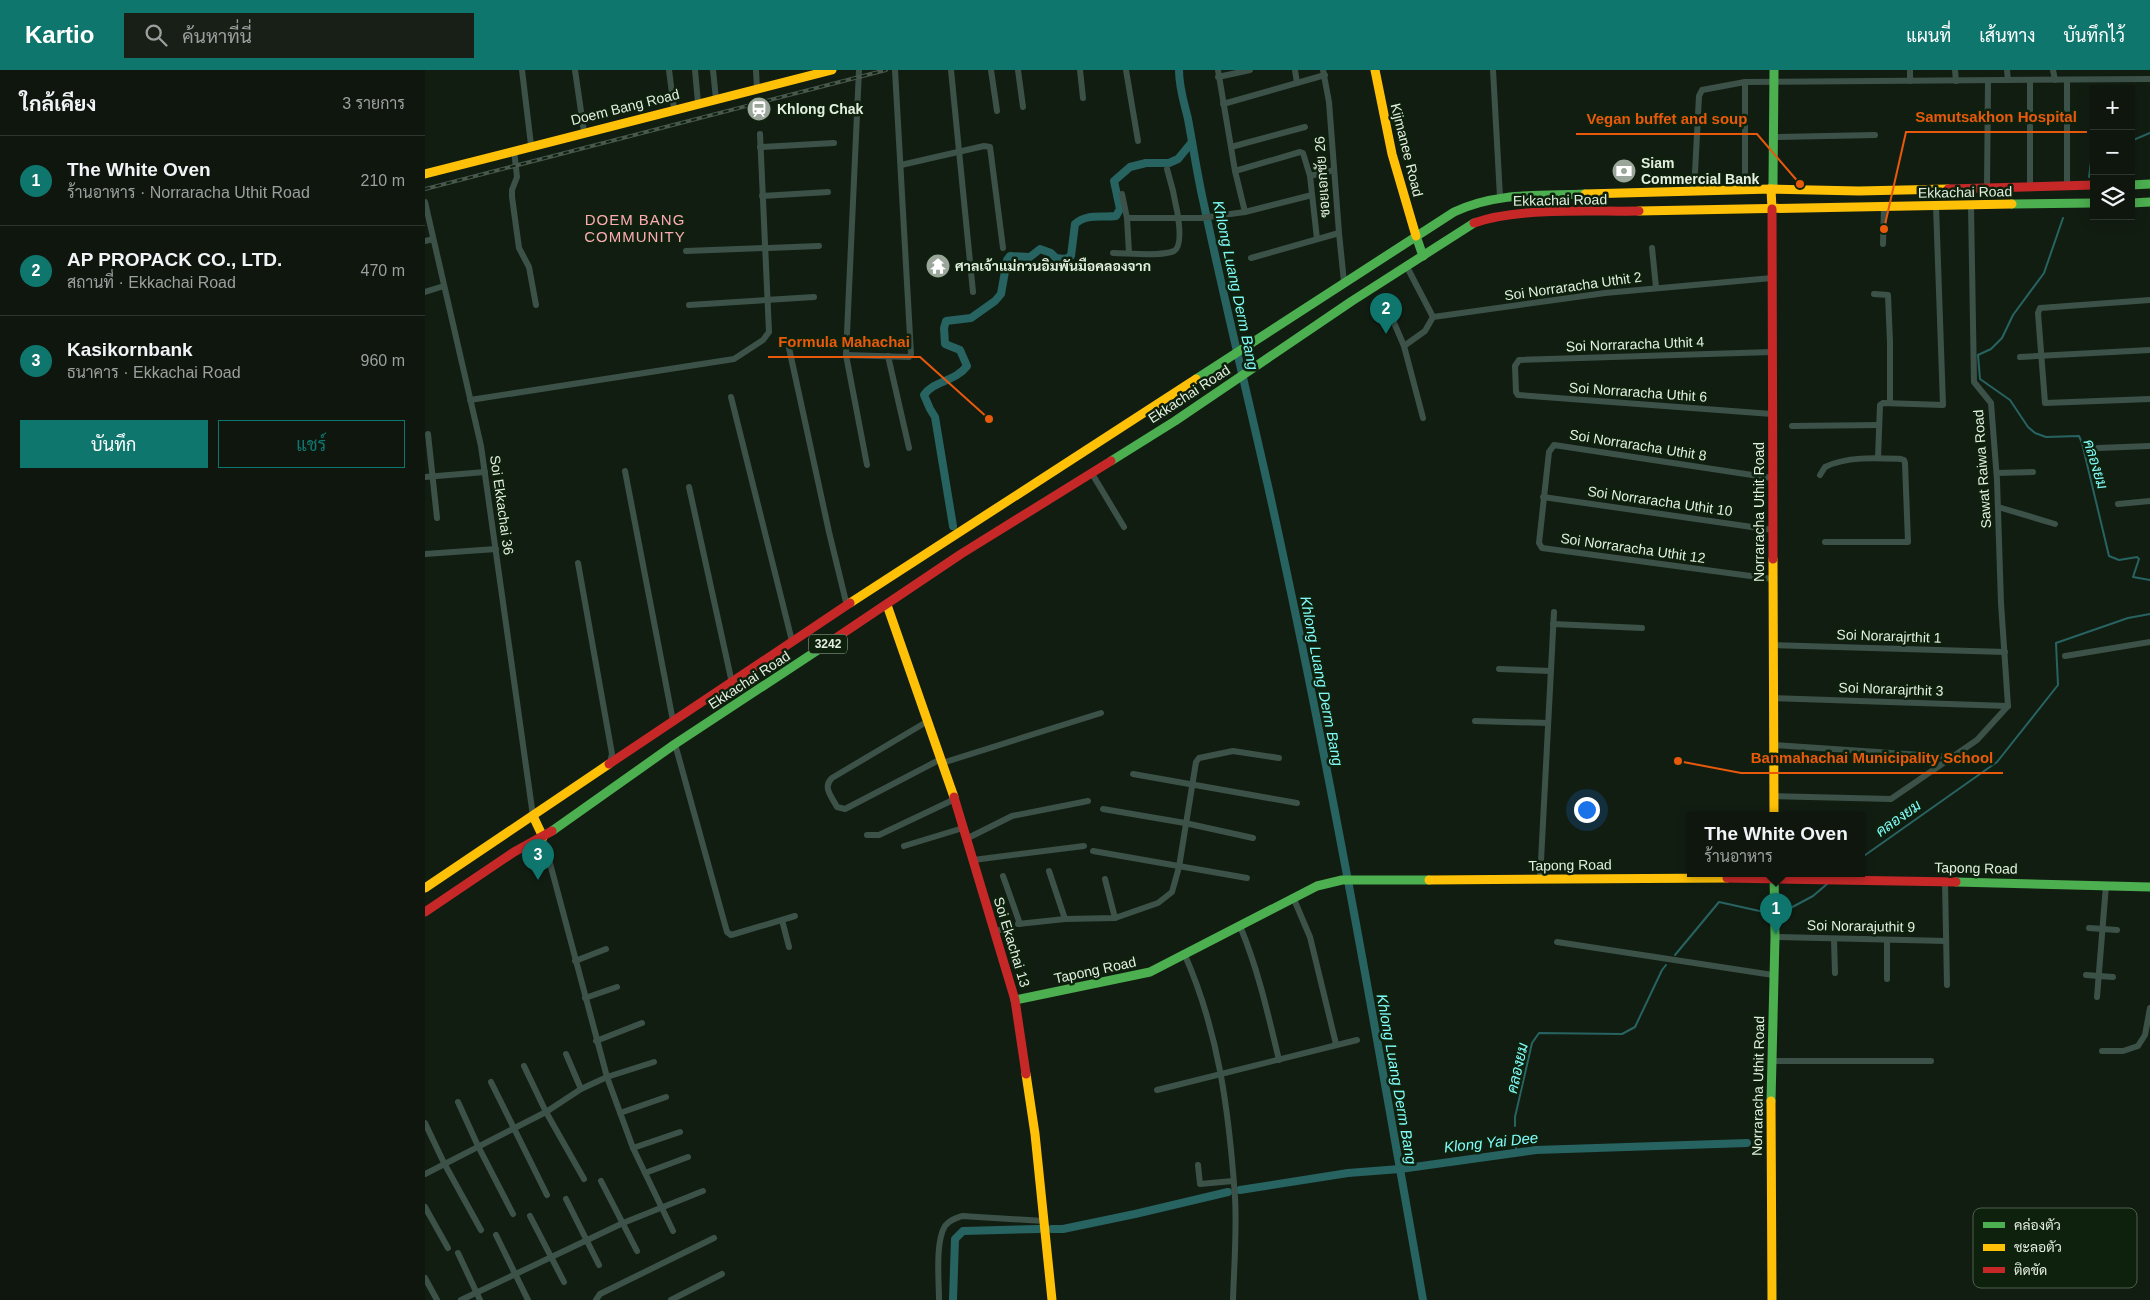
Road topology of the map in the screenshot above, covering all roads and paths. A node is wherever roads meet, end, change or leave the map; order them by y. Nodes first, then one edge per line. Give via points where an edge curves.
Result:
1 (522, 70) edge
2 (575, 70) edge
3 (669, 70) edge
4 (695, 70) edge
5 (713, 70) edge
6 (756, 70) edge
7 (832, 70) edge
8 (859, 70) edge
9 (895, 70) edge
10 (951, 70) edge
11 (991, 70) edge
12 (1019, 70) edge
13 (1080, 70) edge
14 (1126, 70) edge
15 (1249, 70) edge
16 (1295, 70) edge
17 (1375, 70) edge
18 (1493, 70) edge
19 (1774, 70) edge
20 (1910, 70) edge
21 (1955, 70) edge
22 (2007, 70) edge
23 (2053, 70) edge
24 (1324, 72) edge
25 (1218, 74) edge
26 (2150, 79) edge
27 (2008, 80) junction
28 (2030, 80) junction
29 (2055, 80) junction
30 (2067, 80) junction
31 (1910, 81) junction
32 (1956, 81) junction
33 (1988, 81) junction
34 (1745, 82) junction
35 (1775, 82) junction
36 (1297, 83) junction
37 (757, 89) junction
38 (1083, 98) dead end
39 (716, 99) junction
40 (699, 103) junction
41 (1223, 104) junction
42 (1023, 107) dead end
43 (674, 109) junction
44 (997, 111) dead end
45 (1305, 127) dead end
46 (583, 132) junction
47 (759, 134) dead end
48 (1875, 135) dead end
49 (1774, 137) junction
50 (1138, 140) dead end
51 (834, 143) dead end
52 (531, 145) junction
53 (760, 147) junction
54 (1231, 147) junction
55 (515, 150) junction
56 (958, 152) junction
57 (901, 165) junction
58 (1167, 169) dead end
59 (1334, 170) junction
60 (1235, 171) junction
61 (425, 174) edge
62 (1310, 176) junction
63 (2150, 184) edge
64 (2090, 185) edge
65 (2135, 185) edge
66 (2030, 186) junction
67 (2067, 186) junction
68 (1987, 187) junction
69 (1771, 189) junction
70 (1745, 191) junction
71 (828, 192) dead end
72 (1694, 192) junction
73 (1122, 194) dead end
74 (1312, 195) junction
75 (762, 196) junction
76 (1500, 197) junction
77 (425, 202) edge
78 (2150, 202) edge
79 (2090, 203) edge
80 (2135, 203) edge
81 (1937, 206) junction
82 (1971, 206) junction
83 (1884, 207) junction
84 (1771, 209) junction
85 (1245, 212) junction
86 (1178, 217) junction
87 (1127, 218) junction
88 (1339, 233) junction
89 (1416, 236) junction
90 (433, 239) junction
91 (1317, 239) junction
92 (425, 241) edge
93 (1883, 244) dead end
94 (819, 246) dead end
95 (765, 248) junction
96 (1003, 248) dead end
97 (1652, 248) dead end
98 (686, 251) dead end
99 (1113, 253) dead end
100 (1129, 253) junction
101 (1423, 256) junction
102 (1251, 258) dead end
103 (1407, 267) junction
104 (1772, 278) junction
105 (1344, 282) junction
106 (444, 286) junction
107 (1656, 287) junction
108 (425, 292) edge
109 (973, 292) dead end
110 (1874, 294) dead end
111 (814, 297) dead end
112 (767, 300) junction
113 (2150, 300) edge
114 (536, 305) dead end
115 (689, 305) dead end
116 (1433, 317) junction
117 (1392, 318) dead end
118 (1405, 346) junction
119 (789, 348) dead end
120 (2150, 350) edge
121 (1772, 352) junction
122 (846, 356) junction
123 (888, 356) junction
124 (2019, 357) dead end
125 (2041, 357) junction
126 (1515, 379) joint
127 (731, 397) dead end
128 (2150, 398) edge
129 (470, 400) junction
130 (1890, 403) junction
131 (1772, 414) junction
132 (1423, 418) dead end
133 (1879, 425) junction
134 (1792, 426) dead end
135 (428, 434) dead end
136 (2150, 446) edge
137 (909, 448) dead end
138 (2098, 448) dead end
139 (1878, 458) junction
140 (867, 465) dead end
141 (625, 470) dead end
142 (485, 472) junction
143 (1091, 472) junction
144 (2033, 472) dead end
145 (1997, 473) junction
146 (1821, 475) dead end
147 (429, 477) edge
148 (1772, 478) junction
149 (689, 487) dead end
150 (1543, 497) junction
151 (2150, 502) edge
152 (2118, 504) dead end
153 (1998, 507) junction
154 (437, 518) dead end
155 (2055, 524) dead end
156 (1124, 528) dead end
157 (1773, 530) junction
158 (1825, 542) dead end
159 (495, 550) junction
160 (425, 554) edge
161 (578, 563) dead end
162 (1773, 579) junction
163 (887, 605) junction
164 (847, 606) junction
165 (1554, 612) dead end
166 (1553, 624) junction
167 (1642, 628) dead end
168 (792, 641) junction
169 (2150, 642) edge
170 (1773, 645) junction
171 (2005, 652) junction
172 (2065, 656) dead end
173 (1499, 669) dead end
174 (1551, 671) junction
175 (733, 683) junction
176 (1773, 698) junction
177 (2009, 706) junction
178 (1101, 714) dead end
179 (673, 720) junction
180 (928, 721) junction
181 (1475, 721) dead end
182 (1548, 723) junction
183 (675, 744) junction
184 (1773, 745) junction
185 (1279, 758) dead end
186 (1951, 758) junction
187 (941, 761) junction
188 (610, 764) junction
189 (1133, 774) dead end
190 (1192, 785) junction
191 (1773, 796) junction
192 (955, 799) junction
193 (1087, 801) dead end
194 (1297, 804) dead end
195 (1103, 809) dead end
196 (1773, 812) edge
197 (533, 816) junction
198 (1185, 823) junction
199 (963, 828) junction
200 (867, 834) dead end
201 (543, 837) junction
202 (1253, 838) dead end
203 (965, 839) junction
204 (904, 846) dead end
205 (1084, 846) dead end
206 (1093, 851) dead end
207 (973, 860) junction
208 (1179, 867) junction
209 (1049, 871) dead end
210 (1003, 876) dead end
211 (1687, 877) edge
212 (1774, 877) edge
213 (1831, 877) edge
214 (1247, 878) dead end
215 (1105, 879) dead end
216 (1540, 880) junction
217 (1945, 881) junction
218 (2106, 885) junction
219 (2150, 886) edge
220 (425, 888) edge
221 (1293, 898) junction
222 (425, 912) edge
223 (795, 916) dead end
224 (1115, 918) junction
225 (1065, 919) junction
226 (782, 920) junction
227 (1240, 926) junction
228 (1010, 927) dead end
229 (2089, 928) dead end
230 (2103, 929) junction
231 (2117, 930) dead end
232 (995, 932) junction
233 (1775, 937) junction
234 (1834, 939) junction
235 (1887, 940) junction
236 (1946, 941) junction
237 (1557, 942) dead end
238 (789, 947) dead end
239 (606, 949) dead end
240 (1184, 953) junction
241 (575, 961) junction
242 (1835, 973) dead end
243 (1773, 975) junction
244 (2086, 975) dead end
245 (2099, 976) junction
246 (2113, 977) dead end
247 (1887, 980) dead end
248 (1947, 985) dead end
249 (617, 987) dead end
250 (2097, 997) dead end
251 (585, 998) junction
252 (1015, 1000) junction
253 (2150, 1008) edge
254 (642, 1023) dead end
255 (1357, 1040) dead end
256 (596, 1042) junction
257 (1336, 1044) junction
258 (2102, 1051) dead end
259 (566, 1054) dead end
260 (1279, 1060) junction
261 (1773, 1061) junction
262 (1931, 1061) dead end
263 (654, 1062) dead end
264 (524, 1066) dead end
265 (1222, 1073) junction
266 (607, 1077) junction
267 (491, 1082) dead end
268 (581, 1089) junction
269 (1157, 1090) dead end
270 (666, 1097) dead end
271 (458, 1102) dead end
272 (547, 1112) junction
273 (620, 1112) junction
274 (425, 1122) edge
275 (513, 1129) junction
276 (680, 1132) dead end
277 (478, 1146) junction
278 (633, 1148) junction
279 (688, 1158) dead end
280 (445, 1163) junction
281 (1198, 1165) dead end
282 (645, 1172) junction
283 (425, 1174) edge
284 (584, 1179) dead end
285 (601, 1181) dead end
286 (1233, 1181) junction
287 (703, 1191) dead end
288 (547, 1195) dead end
289 (567, 1199) dead end
290 (661, 1206) junction
291 (425, 1207) edge
292 (513, 1214) dead end
293 (530, 1216) dead end
294 (1045, 1221) junction
295 (623, 1223) junction
296 (481, 1230) dead end
297 (673, 1232) dead end
298 (495, 1235) dead end
299 (714, 1238) dead end
300 (588, 1240) junction
301 (448, 1248) dead end
302 (637, 1251) dead end
303 (458, 1253) dead end
304 (549, 1256) junction
305 (599, 1265) dead end
306 (513, 1274) junction
307 (722, 1274) dead end
308 (425, 1278) edge
309 (564, 1282) dead end
310 (476, 1292) junction
311 (437, 1300) edge
312 (461, 1300) edge
313 (480, 1300) edge
314 (528, 1300) edge
315 (596, 1300) edge
316 (671, 1300) edge
317 (939, 1300) edge
318 (1053, 1300) edge
319 (1233, 1300) edge
320 (1772, 1300) edge

1 - 52 street
2 - 46 street
3 - 43 street
4 - 40 street
5 - 39 street
6 - 37 street
7 - 37 main road, Doem Bang Road
8 - 122 street
9 - 57 street
10 - 56 street
11 - 44 street
12 - 42 street
13 - 38 street
14 - 50 street
15 - 25 street
16 - 36 street
17 - 89 main road, Kijmanee Road via 1384,122
18 - 76 street
19 - 35 main road, Norraracha Uthit Road
20 - 31 street
21 - 32 street
22 - 27 street
23 - 29 street
24 - 36 street
24 - 59 street, ซอยเอกชัย 26
25 - 41 street
26 - 30 street
27 - 28 street
27 - 33 street
28 - 29 street
28 - 66 street
29 - 30 street
30 - 67 street
31 - 32 street
31 - 35 street
32 - 33 street
33 - 68 street
34 - 35 street
34 - 70 street
34 - 72 street via 1702,90 1699,94
35 - 49 main road, Norraracha Uthit Road
36 - 41 street
37 - 39 main road, Doem Bang Road
39 - 40 main road, Doem Bang Road
40 - 43 main road, Doem Bang Road
41 - 54 street
43 - 46 main road, Doem Bang Road
45 - 54 street
46 - 52 main road, Doem Bang Road
47 - 53 street
48 - 49 street
49 - 69 main road, Norraracha Uthit Road
51 - 53 street
52 - 55 main road, Doem Bang Road
53 - 75 street
54 - 60 street
55 - 61 main road, Doem Bang Road
55 - 114 street via 517,177 512,197 519,248 529,267
56 - 57 street
56 - 96 street via 990,147
56 - 109 street
57 - 123 street via 911,354 909,357
58 - 86 street
59 - 62 street
59 - 88 street, ซอยเอกชัย 26
60 - 62 street via 1300,152
60 - 85 street
62 - 74 street
63 - 65 main road
64 - 67 main road, Ekkachai Road
66 - 67 main road, Ekkachai Road
66 - 68 main road, Ekkachai Road
68 - 69 main road, Ekkachai Road via 1859,191
69 - 70 main road, Ekkachai Road
69 - 84 main road, Norraracha Uthit Road
70 - 72 main road, Ekkachai Road
71 - 75 street
72 - 76 main road, Ekkachai Road
73 - 87 street
74 - 85 street
74 - 91 street
75 - 95 street
76 - 89 main road, Ekkachai Road via 1464,207
77 - 90 street, Soi Ekkachai 36
78 - 80 main road
79 - 82 main road, Ekkachai Road
81 - 82 main road, Ekkachai Road
81 - 83 main road, Ekkachai Road
81 - 130 street via 1943,405
82 - 145 street, Sawat Raiwa Road via 1974,382 1991,403
83 - 84 main road, Ekkachai Road
83 - 93 street
84 - 101 main road, Ekkachai Road via 1510,214 1470,225
84 - 104 main road, Norraracha Uthit Road
85 - 86 street via 1201,218
86 - 87 street
86 - 100 street via 1179,242 1175,250
87 - 100 street
88 - 91 street
88 - 105 street, ซอยเอกชัย 26
89 - 101 main road, Kijmanee Road
89 - 105 main road, Ekkachai Road
90 - 92 street
90 - 106 street, Soi Ekkachai 36
91 - 102 street
94 - 95 street
95 - 98 street
95 - 112 street
97 - 107 street
99 - 100 street
101 - 103 main road, Ekkachai Road
103 - 116 street
103 - 143 main road, Ekkachai Road / 3242
104 - 107 street, Soi Norraracha Uthit 2
104 - 121 main road, Norraracha Uthit Road
105 - 164 main road, Ekkachai Road / 3242
106 - 108 street
106 - 129 street, Soi Ekkachai 36
107 - 116 street, Soi Norraracha Uthit 2
110 - 130 street via 1888,295
111 - 112 street
112 - 115 street
112 - 129 street via 769,332 763,340 734,359
113 - 125 street via 2040,308
116 - 118 street via 1425,332
117 - 118 street
118 - 132 street
119 - 164 street
120 - 125 street
121 - 126 street, Soi Norraracha Uthit 4 via 1519,360 1515,366
121 - 131 main road, Norraracha Uthit Road
122 - 123 street
122 - 140 street
123 - 137 street
124 - 125 street
125 - 128 street via 2045,403
126 - 131 street, Soi Norraracha Uthit 6 via 1518,395
127 - 168 street
129 - 142 street, Soi Ekkachai 36
130 - 133 street via 1880,406
131 - 148 main road, Norraracha Uthit Road
133 - 134 street
133 - 139 street
135 - 147 street
136 - 138 street
139 - 146 street via 1829,464
139 - 158 street via 1904,460 1908,542
141 - 179 street
142 - 147 street
142 - 159 street, Soi Ekkachai 36
143 - 156 street
143 - 163 main road, Ekkachai Road / 3242
144 - 145 street
145 - 153 street, Sawat Raiwa Road
147 - 154 street
148 - 150 street, Soi Norraracha Uthit 8 via 1554,445 1549,452
148 - 157 main road, Norraracha Uthit Road
149 - 175 street
150 - 157 street, Soi Norraracha Uthit 10
150 - 162 street, Soi Norraracha Uthit 12 via 1541,547
151 - 152 street
153 - 155 street
153 - 171 street, Sawat Raiwa Road
157 - 162 main road, Norraracha Uthit Road
159 - 160 street
159 - 197 street, Soi Ekkachai 36
161 - 188 street via 612,754
162 - 170 main road, Norraracha Uthit Road
163 - 180 main road, Soi Ekachai 13
163 - 183 main road, Ekkachai Road / 3242
164 - 168 main road, Ekkachai Road / 3242
165 - 166 street
166 - 167 street
166 - 174 street
168 - 175 main road, Ekkachai Road / 3242
169 - 172 street
170 - 171 street, Soi Norarajrthit 1
170 - 176 main road, Norraracha Uthit Road
171 - 177 street, Sawat Raiwa Road
173 - 174 street
174 - 182 street
175 - 179 main road, Ekkachai Road / 3242
176 - 177 street, Soi Norarajrthit 3
176 - 184 main road, Norraracha Uthit Road
177 - 186 street via 1977,740
178 - 187 street
179 - 188 main road, Ekkachai Road / 3242
180 - 187 main road, Soi Ekachai 13
180 - 187 street via 832,778 827,787 837,807 845,808
181 - 182 street
182 - 216 street
183 - 201 main road, Ekkachai Road / 3242
183 - 226 street via 727,932 731,935
184 - 186 street
184 - 191 main road, Norraracha Uthit Road
185 - 190 street via 1233,751 1201,757 1196,762
186 - 191 street via 1891,799
187 - 192 main road, Soi Ekachai 13
188 - 197 main road, Ekkachai Road / 3242
189 - 190 street
190 - 194 street
190 - 198 street
191 - 196 main road, Norraracha Uthit Road
192 - 199 main road, Soi Ekachai 13
192 - 200 street via 879,834
193 - 203 street via 1012,816
195 - 198 street
197 - 201 main road
197 - 220 main road, Ekkachai Road / 3242
198 - 202 street
198 - 208 street
199 - 203 main road, Soi Ekachai 13
199 - 204 street
201 - 222 main road, Ekkachai Road / 3242 via 514,852
201 - 241 street
203 - 207 main road, Soi Ekachai 13
205 - 207 street
206 - 208 street
207 - 232 main road, Soi Ekachai 13
208 - 214 street
208 - 224 street via 1169,896 1153,906
209 - 225 street
210 - 225 street via 1019,924
211 - 216 main road, Tapong Road
212 - 233 main road, Norraracha Uthit Road
213 - 217 main road, Tapong Road
215 - 224 street
216 - 221 main road, Tapong Road via 1342,880 1317,886
217 - 218 main road, Tapong Road
217 - 236 street
218 - 219 main road, Tapong Road
218 - 230 street
221 - 227 main road, Tapong Road
221 - 257 street via 1310,937
223 - 226 street
224 - 225 street
226 - 238 street
227 - 240 main road, Tapong Road
227 - 260 street via 1261,983
228 - 232 street
229 - 230 street
230 - 231 street
230 - 245 street
232 - 252 main road, Soi Ekachai 13
233 - 234 street, Soi Norarajuthit 9
233 - 243 main road, Norraracha Uthit Road
234 - 235 street, Soi Norarajuthit 9
234 - 242 street
235 - 236 street, Soi Norarajuthit 9
235 - 247 street
236 - 248 street
237 - 243 street
239 - 241 street
240 - 252 main road, Tapong Road via 1150,972
240 - 265 street via 1210,1021
241 - 251 street
243 - 261 main road, Norraracha Uthit Road
244 - 245 street
245 - 246 street
245 - 250 street
249 - 251 street
251 - 256 street
252 - 294 main road, Soi Ekachai 13
253 - 258 street via 2145,1035 2138,1046 2123,1051
254 - 256 street
255 - 257 street
256 - 266 street
257 - 260 street
259 - 268 street
260 - 265 street
261 - 262 street
261 - 320 main road, Norraracha Uthit Road via 1770,1139
263 - 266 street
264 - 272 street
265 - 269 street
265 - 286 street
266 - 268 street
266 - 273 street
267 - 275 street
268 - 272 street
270 - 273 street
271 - 277 street
272 - 275 street
272 - 284 street
273 - 278 street
274 - 280 street
275 - 277 street
275 - 288 street
276 - 278 street
277 - 280 street
277 - 292 street
278 - 282 street
279 - 282 street
280 - 283 street
280 - 296 street
281 - 286 street via 1200,1184
282 - 290 street
285 - 295 street
286 - 319 street
287 - 290 street
289 - 300 street
290 - 295 street
290 - 297 street
291 - 301 street
293 - 304 street
294 - 317 street via 962,1216 952,1220 945,1226 941,1240
294 - 318 main road, Soi Ekachai 13
295 - 300 street
295 - 302 street
298 - 306 street
299 - 315 street via 600,1294
300 - 304 street
300 - 305 street
303 - 310 street
304 - 306 street
304 - 309 street
306 - 310 street
306 - 314 street
307 - 316 street
308 - 311 street
310 - 312 street
310 - 313 street

